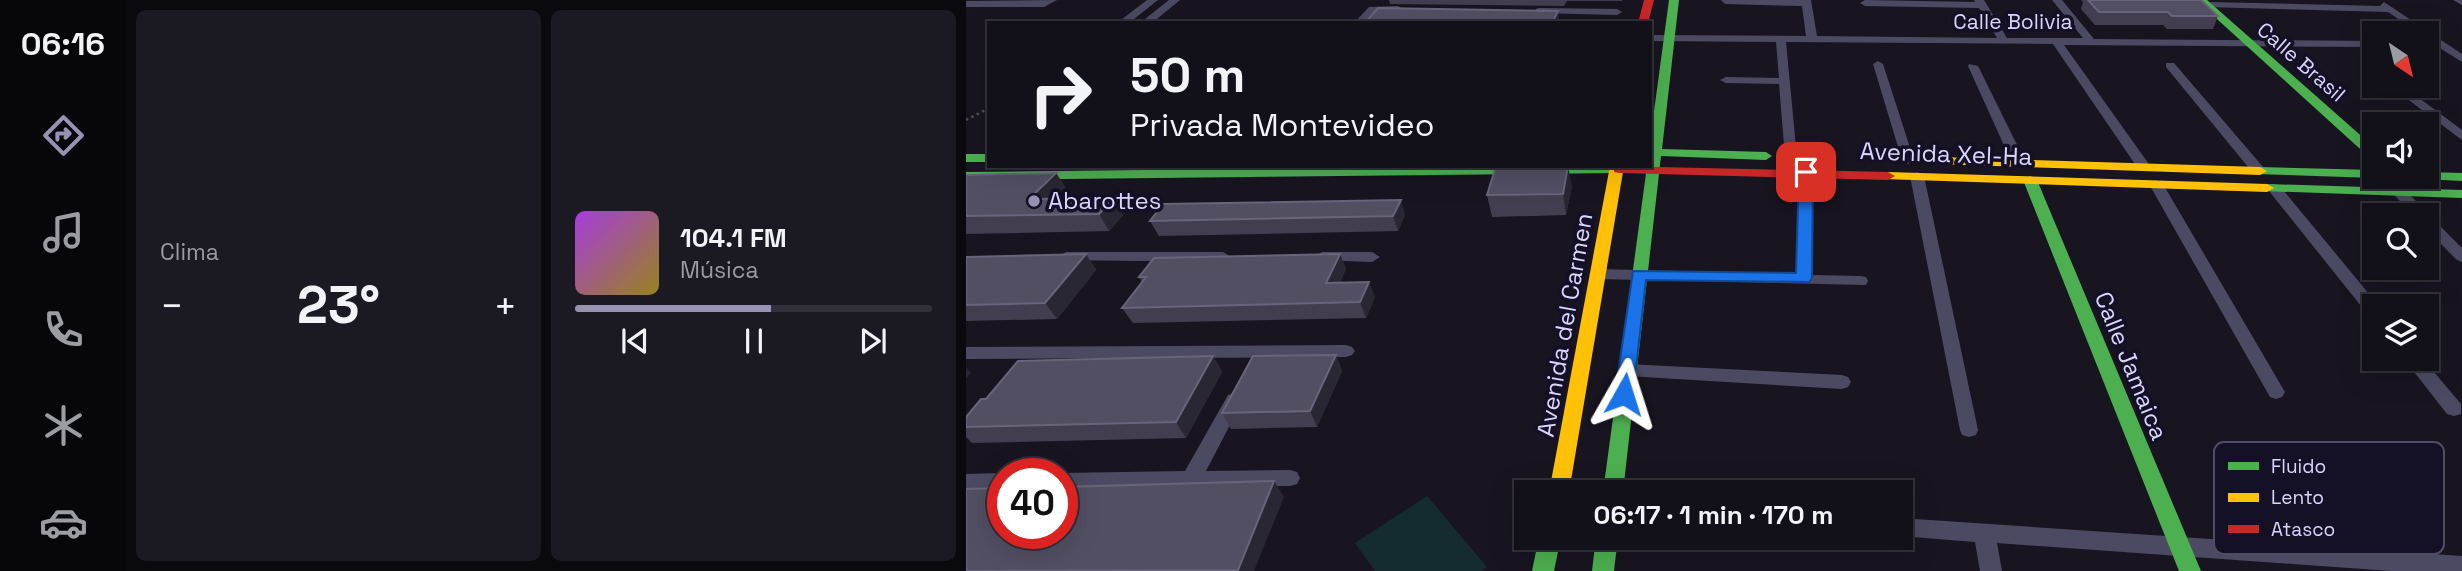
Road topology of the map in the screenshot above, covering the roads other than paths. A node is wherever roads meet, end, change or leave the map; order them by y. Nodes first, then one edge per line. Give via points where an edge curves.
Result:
1 (1052, 0) edge
2 (1153, 0) edge
3 (1175, 0) edge
4 (1649, 0) edge
5 (1674, 0) edge
6 (2057, 0) edge
7 (2375, 0) edge
8 (1725, 1) edge
9 (1806, 1) edge
10 (1865, 3) dead end
11 (1981, 3) edge
12 (2204, 3) edge
13 (966, 5) edge
14 (1413, 9) edge
15 (2391, 9) junction
16 (1522, 11) edge
17 (1617, 12) dead end
18 (1125, 21) edge
19 (1148, 21) edge
20 (1361, 21) edge
21 (1644, 21) edge
22 (2408, 21) edge
23 (1658, 38) edge
24 (1781, 39) junction
25 (1812, 40) junction
26 (2004, 41) junction
27 (2056, 41) junction
28 (2091, 41) junction
29 (2246, 42) junction
30 (2362, 44) edge
31 (2442, 45) edge
32 (2462, 59) edge
33 (1878, 64) dead end
34 (2170, 65) dead end
35 (1973, 66) dead end
36 (1727, 80) dead end
37 (1785, 81) junction
38 (2412, 98) edge
39 (2462, 136) edge
40 (2362, 144) edge
41 (1791, 157) junction
42 (1817, 157) dead end
43 (966, 158) edge
44 (987, 158) edge
45 (1653, 158) edge
46 (2020, 163) junction
47 (2144, 167) junction
48 (1617, 168) edge
49 (1652, 168) edge
50 (2258, 170) junction
51 (1806, 172) junction
52 (2362, 174) edge
53 (966, 176) edge
54 (1917, 176) junction
55 (2439, 176) edge
56 (2462, 177) edge
57 (2029, 180) junction
58 (2156, 184) junction
59 (2362, 185) edge
60 (2274, 188) junction
61 (2430, 189) edge
62 (2462, 194) edge
63 (2439, 233) edge
64 (1050, 257) edge
65 (1246, 257) edge
66 (1302, 257) edge
67 (1372, 257) dead end
68 (2462, 257) edge
69 (1597, 274) junction
70 (1638, 275) junction
71 (1804, 278) junction
72 (1860, 281) dead end
73 (2362, 296) edge
74 (1260, 352) junction
75 (1346, 352) dead end
76 (966, 353) edge
77 (1627, 370) junction
78 (2423, 371) edge
79 (1842, 382) dead end
80 (2276, 392) dead end
81 (2454, 409) dead end
82 (1969, 430) dead end
83 (1192, 477) junction
84 (1290, 478) dead end
85 (1561, 480) edge
86 (1614, 480) edge
87 (987, 481) edge
88 (1078, 481) edge
89 (966, 482) edge
90 (1913, 528) edge
91 (1984, 533) junction
92 (2181, 547) junction
93 (1548, 550) edge
94 (1606, 550) edge
95 (2214, 550) edge
96 (2252, 554) edge
97 (2374, 566) edge
98 (2462, 566) edge
99 (1544, 571) edge
100 (1603, 571) edge
101 (1991, 571) edge
102 (2190, 571) edge

1 - 13 street via 1044,4
2 - 18 street
3 - 19 street
4 - 21 street
5 - 23 street
6 - 28 street
7 - 15 street
8 - 9 street
9 - 25 street
10 - 11 street
11 - 26 street
12 - 15 street
12 - 29 street, Calle Brasil
14 - 20 street via 1372,9
15 - 22 street
16 - 17 street
23 - 24 street, Calle Bolivia
23 - 45 street
24 - 25 street, Calle Bolivia
24 - 37 street
25 - 26 street, Calle Bolivia
26 - 27 street, Calle Bolivia
27 - 28 street, Calle Bolivia
27 - 47 street
28 - 29 street, Calle Bolivia
29 - 30 street, Calle Bolivia
29 - 40 street, Calle Brasil
31 - 32 street
33 - 46 street, Avenida Xel-Ha via 1901,160
34 - 50 street
35 - 46 street
36 - 37 street
37 - 41 street
38 - 39 street
41 - 42 street, Avenida Xel-Ha
41 - 45 street, Avenida Xel-Ha
43 - 44 street
45 - 51 street, Avenida Xel-Ha
46 - 47 street, Avenida Xel-Ha
47 - 50 street, Avenida Xel-Ha
48 - 53 street, Avenida Xel-Ha
48 - 69 street, Avenida del Carmen
49 - 70 street
50 - 52 street, Avenida Xel-Ha
51 - 54 street, Avenida Xel-Ha
51 - 71 street
54 - 57 street, Avenida Xel-Ha
54 - 82 street
55 - 56 street
57 - 58 street, Avenida Xel-Ha
57 - 92 street, Calle Jamaica
58 - 60 street, Avenida Xel-Ha
58 - 80 street
59 - 60 street, Avenida Xel-Ha
60 - 73 street
61 - 62 street, Avenida Xel-Ha
63 - 68 street
64 - 65 street
66 - 67 street
69 - 70 street
69 - 85 street, Avenida del Carmen
70 - 71 street
70 - 77 street
71 - 72 street
74 - 75 street
74 - 76 street
74 - 83 street
77 - 79 street
77 - 86 street
78 - 81 street
83 - 84 street
83 - 88 street
87 - 89 street
90 - 91 street
91 - 92 street
91 - 101 street
92 - 95 street
92 - 102 street, Calle Jamaica
93 - 99 street
94 - 100 street
96 - 97 street
97 - 98 street

